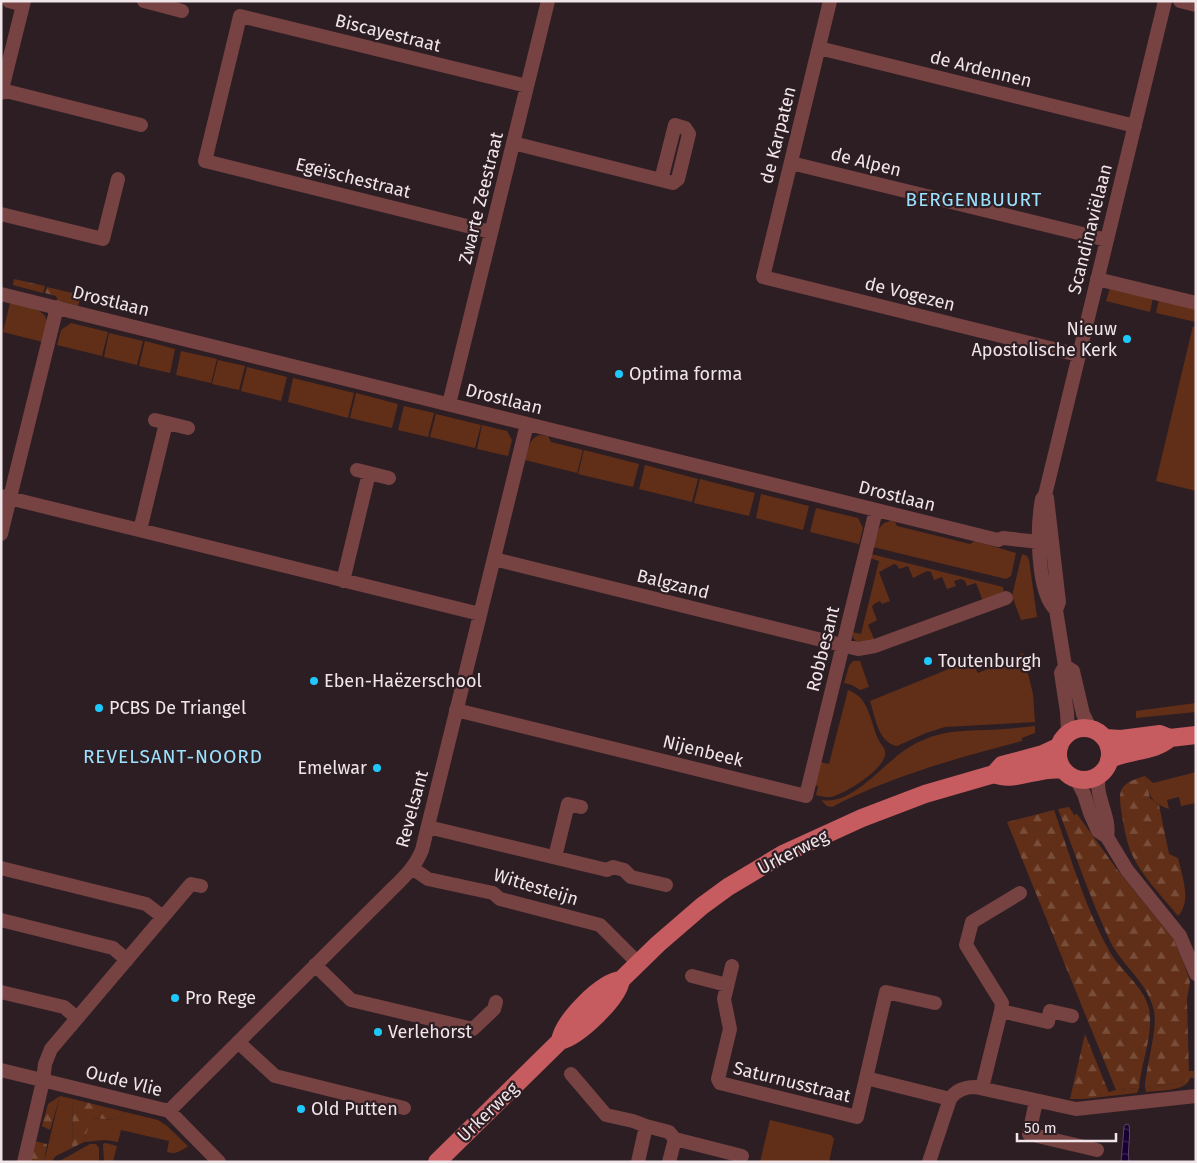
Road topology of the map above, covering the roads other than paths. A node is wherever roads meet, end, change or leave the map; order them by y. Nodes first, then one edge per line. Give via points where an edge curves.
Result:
1 (9, 1) edge
2 (144, 1) edge
3 (548, 1) edge
4 (830, 1) edge
5 (1165, 1) edge
6 (1180, 1) edge
7 (23, 3) edge
8 (1196, 5) edge
9 (182, 10) dead end
10 (819, 48) junction
11 (4, 74) edge
12 (527, 86) junction
13 (2, 92) edge
14 (141, 125) dead end
15 (1135, 126) junction
16 (514, 143) junction
17 (205, 161) joint
18 (791, 163) junction
19 (118, 179) dead end
20 (661, 180) dead end
21 (1, 214) edge
22 (491, 232) junction
23 (1107, 240) junction
24 (763, 277) joint
25 (1097, 279) junction
26 (1, 294) edge
27 (1196, 303) edge
28 (57, 308) junction
29 (1078, 355) junction
30 (449, 404) junction
31 (527, 424) junction
32 (188, 428) dead end
33 (389, 478) dead end
34 (6, 497) edge
35 (876, 510) junction
36 (140, 530) junction
37 (1, 534) edge
38 (1043, 547) junction
39 (494, 559) junction
40 (342, 581) junction
41 (1006, 598) dead end
42 (480, 614) junction
43 (843, 646) junction
44 (1065, 666) junction
45 (456, 710) junction
46 (1090, 728) junction
47 (1196, 735) edge
48 (1105, 738) junction
49 (1170, 738) junction
50 (1063, 740) junction
51 (1109, 760) junction
52 (994, 774) junction
53 (1070, 774) junction
54 (1099, 775) junction
55 (806, 796) joint
56 (581, 807) dead end
57 (428, 827) junction
58 (1108, 837) junction
59 (555, 857) junction
60 (1, 868) edge
61 (412, 868) junction
62 (666, 885) dead end
63 (201, 886) dead end
64 (1020, 893) dead end
65 (163, 917) junction
66 (1, 920) edge
67 (127, 960) junction
68 (638, 963) junction
69 (315, 965) junction
70 (732, 966) dead end
71 (1196, 974) edge
72 (692, 976) dead end
73 (727, 985) junction
74 (1, 992) edge
75 (496, 1002) dead end
76 (935, 1003) dead end
77 (1001, 1010) junction
78 (1072, 1016) dead end
79 (77, 1018) junction
80 (238, 1042) junction
81 (1, 1070) edge
82 (571, 1074) dead end
83 (866, 1078) junction
84 (43, 1081) junction
85 (982, 1088) junction
86 (1196, 1096) edge
87 (950, 1098) junction
88 (1036, 1101) junction
89 (404, 1108) dead end
90 (168, 1111) junction
91 (646, 1126) junction
92 (675, 1139) junction
93 (1097, 1150) dead end
94 (742, 1156) dead end
95 (24, 1162) edge
96 (219, 1162) edge
97 (437, 1162) edge
98 (638, 1162) edge
99 (669, 1162) edge
100 (929, 1162) edge

1 - 7 street
2 - 9 street
3 - 12 street, Zwarte Zeestraat
4 - 10 street, de Karpaten
5 - 15 street, Scandinaviëlaan
6 - 8 street
7 - 11 street
10 - 15 street, de Ardennen
10 - 18 street, de Karpaten
11 - 13 street
12 - 16 street, Zwarte Zeestraat
12 - 17 street, Biscayestraat via 240,16
13 - 14 street
15 - 23 street, Scandinaviëlaan
16 - 20 street
16 - 22 street, Zwarte Zeestraat
17 - 22 street, Egeïschestraat
18 - 23 street, de Alpen
18 - 24 street, de Karpaten
19 - 21 street via 103,239
22 - 30 street, Zwarte Zeestraat
23 - 25 street, Scandinaviëlaan
24 - 29 street, de Vogezen
25 - 27 street
25 - 29 street, Scandinaviëlaan
26 - 28 street, Drostlaan
28 - 30 street, Drostlaan
28 - 34 street
29 - 38 street, Scandinaviëlaan via 1045,495 1048,499
30 - 31 street, Drostlaan
31 - 35 street, Drostlaan
31 - 39 street, Revelsant
32 - 36 street via 161,421
33 - 40 street via 363,472
34 - 36 street
34 - 37 street
35 - 38 street, Drostlaan via 998,540 1001,544
35 - 43 street, Robbesant
36 - 40 street
38 - 44 street, Scandinaviëlaan via 1059,602 1056,610
39 - 42 street, Revelsant
39 - 43 street, Balgzand
40 - 42 street
41 - 43 street via 869,648
42 - 45 street, Revelsant
43 - 55 street, Robbesant
44 - 46 street, Scandinaviëlaan via 1073,671 1082,714
44 - 50 street, Scandinaviëlaan via 1061,673 1068,716
45 - 55 street, Nijenbeek
45 - 57 street, Revelsant
46 - 48 main road
46 - 50 main road via 1078,728
47 - 49 main road
48 - 49 main road via 1160,734
48 - 51 main road
49 - 51 main road via 1162,746 1123,753
50 - 52 main road, Urkerweg via 1043,754 1002,765
50 - 53 main road via 1058,759
51 - 54 main road
52 - 53 main road, Urkerweg via 1003,778 1047,769
52 - 68 main road, Urkerweg via 891,806 783,854 702,906
53 - 54 main road via 1088,779
53 - 58 street via 1084,794 1098,831
54 - 58 street via 1098,790 1109,828
56 - 59 street via 568,804
57 - 59 street
57 - 61 street, Revelsant via 420,857
58 - 71 street via 1128,870 1180,936
59 - 62 street via 607,870 614,867 631,877
60 - 65 street via 149,905
61 - 68 street, Wittesteijn via 428,879 493,893 500,900 600,925
61 - 69 street, Revelsant
63 - 65 street via 191,884
64 - 77 street via 972,922 966,945 1002,1003
65 - 67 street
66 - 67 street via 112,948
67 - 79 street
68 - 97 main road, Urkerweg via 621,980 596,993 572,1018 560,1041
69 - 75 street via 351,1000 474,1029 494,1009
69 - 80 street, Revelsant
70 - 73 street, Saturnusstraat
72 - 73 street
73 - 83 street, Saturnusstraat via 724,1001 730,1027 718,1079 721,1084 856,1117
74 - 79 street via 64,1007
76 - 83 street, Saturnusstraat via 886,992
77 - 78 street via 1048,1022 1050,1011
77 - 85 street
79 - 84 street via 49,1051
80 - 89 street via 275,1076
80 - 90 street, Revelsant
81 - 84 street, Oude Vlie
82 - 91 street via 606,1114
83 - 87 street, Saturnusstraat
84 - 90 street, Oude Vlie
84 - 95 street
85 - 87 street via 964,1088
85 - 88 street
86 - 88 street via 1076,1109
87 - 100 street
88 - 93 street via 1029,1134
90 - 96 street, Oude Vlie
91 - 92 street via 669,1132
91 - 98 street
92 - 94 street
92 - 99 street

